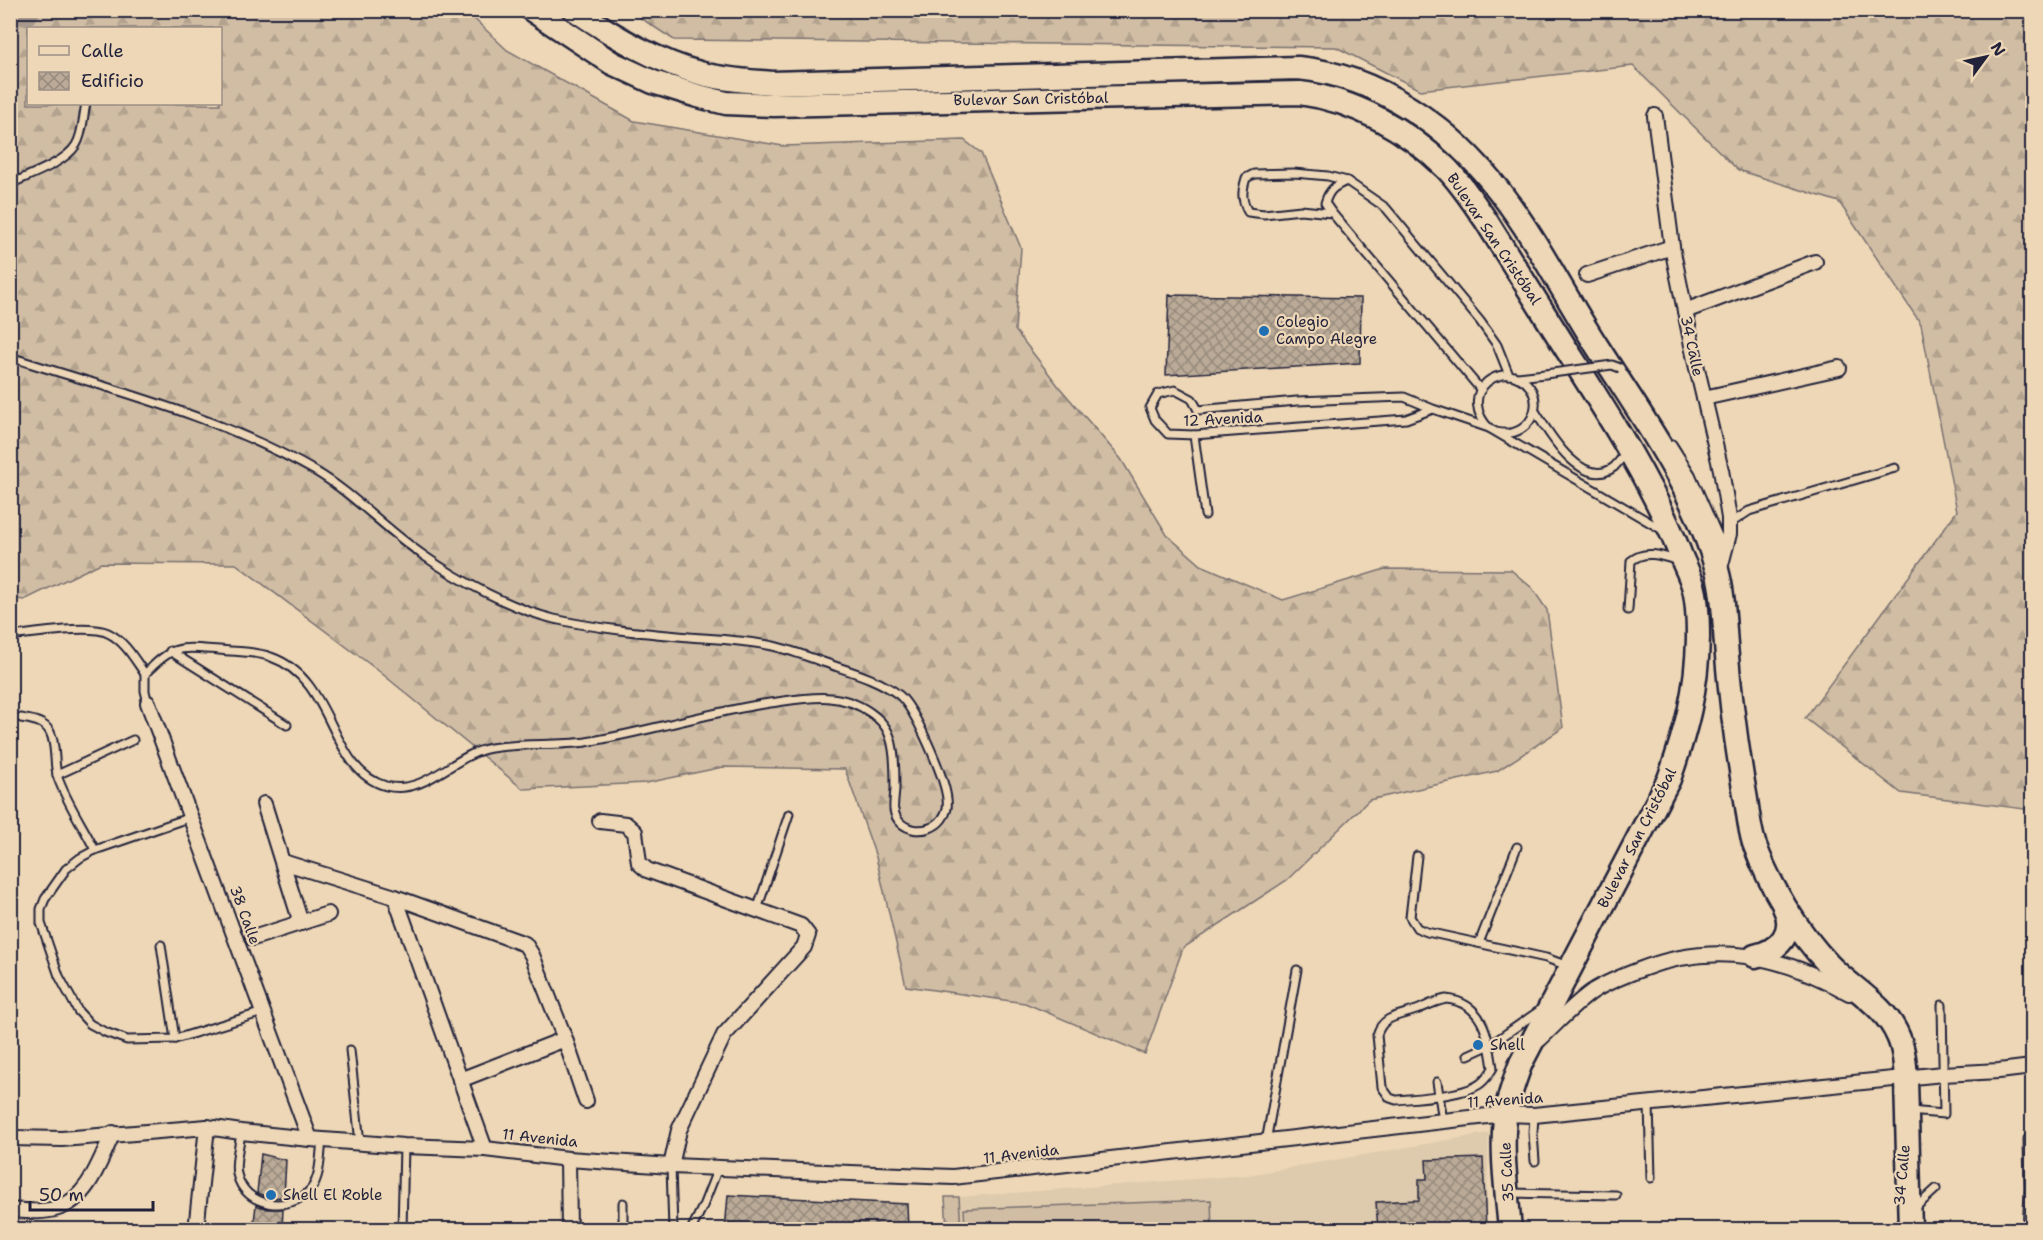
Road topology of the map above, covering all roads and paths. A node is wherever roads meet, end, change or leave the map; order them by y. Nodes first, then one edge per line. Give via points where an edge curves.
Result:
1 (532, 10) edge
2 (575, 10) edge
3 (86, 105) edge
4 (1655, 116) dead end
5 (1347, 181) junction
6 (10, 184) edge
7 (1332, 213) junction
8 (1672, 247) junction
9 (1815, 262) dead end
10 (1587, 276) dead end
11 (1685, 312) junction
12 (10, 357) edge
13 (1839, 368) dead end
14 (1627, 375) dead end
15 (1513, 376) junction
16 (1480, 390) junction
17 (1704, 398) junction
18 (1433, 409) junction
19 (1535, 411) junction
20 (1488, 428) junction
21 (1496, 432) junction
22 (1194, 435) junction
23 (1668, 438) dead end
24 (1628, 451) junction
25 (1895, 468) dead end
26 (1205, 515) dead end
27 (1728, 525) junction
28 (1672, 535) junction
29 (1725, 552) junction
30 (1683, 562) junction
31 (1719, 574) junction
32 (1628, 610) dead end
33 (10, 636) edge
34 (170, 651) junction
35 (145, 674) junction
36 (148, 703) joint
37 (21, 718) dead end
38 (287, 725) dead end
39 (133, 740) dead end
40 (57, 775) junction
41 (264, 804) dead end
42 (789, 814) dead end
43 (191, 817) junction
44 (600, 821) dead end
45 (1517, 847) dead end
46 (95, 850) junction
47 (1417, 856) dead end
48 (283, 862) junction
49 (395, 897) junction
50 (1781, 900) junction
51 (757, 910) junction
52 (328, 914) dead end
53 (301, 922) junction
54 (254, 938) dead end
55 (1479, 943) junction
56 (161, 945) dead end
57 (1755, 956) junction
58 (1570, 967) junction
59 (1297, 970) dead end
60 (1942, 1005) dead end
61 (1550, 1008) junction
62 (263, 1012) junction
63 (1884, 1014) junction
64 (175, 1039) junction
65 (564, 1039) junction
66 (1490, 1046) junction
67 (1531, 1047) junction
68 (350, 1050) dead end
69 (1468, 1055) dead end
70 (2032, 1067) edge
71 (1943, 1074) junction
72 (1906, 1079) junction
73 (459, 1080) junction
74 (1437, 1082) dead end
75 (1439, 1095) junction
76 (586, 1101) dead end
77 (1649, 1104) junction
78 (1505, 1114) junction
79 (1534, 1115) junction
80 (1908, 1116) junction
81 (1443, 1121) junction
82 (207, 1127) junction
83 (241, 1132) junction
84 (113, 1133) junction
85 (2032, 1135) edge
86 (10, 1138) edge
87 (316, 1139) junction
88 (1266, 1142) junction
89 (360, 1143) junction
90 (404, 1146) junction
91 (1504, 1146) junction
92 (485, 1149) junction
93 (568, 1159) junction
94 (1535, 1161) dead end
95 (671, 1166) junction
96 (718, 1168) junction
97 (1651, 1178) dead end
98 (1936, 1189) dead end
99 (2031, 1191) edge
100 (1507, 1192) junction
101 (1616, 1195) dead end
102 (623, 1203) dead end
103 (10, 1210) edge
104 (1912, 1219) edge
105 (196, 1230) edge
106 (402, 1230) edge
107 (568, 1230) edge
108 (623, 1230) edge
109 (673, 1230) edge
110 (691, 1230) edge
111 (1499, 1230) edge
112 (1510, 1230) edge
113 (1898, 1230) edge
114 (2027, 1230) edge

1 - 24 main road, Bulevar San Cristóbal via 612,63 653,82 726,103 1300,93 1347,104 1422,147 1463,188
2 - 31 main road, Bulevar San Cristóbal via 631,46 666,62 704,75 751,81 1298,68 1321,70 1375,88 1436,127 1481,168 1502,194 1650,428 1706,535
3 - 6 lane via 79,137 69,154
4 - 8 street, 34 Calle
5 - 7 lane via 1328,192 1325,203
5 - 7 lane via 1294,173 1254,174 1246,178 1242,191 1248,212
5 - 15 lane via 1386,208 1459,294 1497,345
7 - 16 lane
8 - 10 street
8 - 11 street, 34 Calle
9 - 11 street
11 - 17 street, 34 Calle
12 - 34 lane via 199,418 270,448 319,474 423,555 482,590 535,614 635,632 767,645 844,668 880,684 900,696 914,713 944,785 946,813 934,826 910,830 901,825 894,809 895,762 886,726 856,702 830,696 735,708 584,742 489,748 420,784 403,788 383,785 359,771 321,702 303,677 284,663 268,655 189,647
13 - 17 street
14 - 15 lane, bridge via 1612,365
15 - 16 lane via 1492,378
15 - 19 lane via 1530,387
16 - 20 lane via 1479,414
17 - 27 street, 34 Calle via 1721,470
18 - 20 lane, 12 Avenida
18 - 22 lane, 12 Avenida via 1406,419
18 - 22 lane, 12 Avenida via 1404,397 1198,410 1192,399 1175,390 1158,394 1150,408 1155,420 1168,434
19 - 21 lane via 1527,426 1520,430
19 - 24 lane via 1565,455 1582,468 1600,473 1613,467
20 - 21 lane
21 - 28 lane
22 - 26 lane
23 - 29 lane via 1691,474
24 - 28 main road, Bulevar San Cristóbal
25 - 27 lane via 1749,512
27 - 29 street, 34 Calle
28 - 30 main road, Bulevar San Cristóbal
29 - 31 street, 34 Calle
30 - 32 lane via 1660,555 1637,556 1631,561
30 - 58 main road, Bulevar San Cristóbal via 1694,588 1698,620 1694,699 1684,736 1669,779
31 - 50 main road, Bulevar San Cristóbal via 1736,744 1753,841
33 - 35 lane via 93,629 108,633 124,645
34 - 35 lane
34 - 38 lane
35 - 36 lane
36 - 43 street, 38 Calle
37 - 40 lane via 35,721 51,733
39 - 40 lane
40 - 46 lane
41 - 48 street
42 - 51 lane
43 - 46 lane
43 - 62 street, 38 Calle
44 - 51 street via 626,824 635,832 639,863 647,870
45 - 55 lane
46 - 64 lane via 66,869 41,909 59,976 78,1011 90,1024 127,1040
47 - 55 lane via 1410,917 1417,928
48 - 49 street
48 - 53 street
49 - 65 street via 525,944
49 - 73 street
50 - 57 main road via 1787,912 1785,936 1778,947
50 - 63 main road, Bulevar San Cristóbal via 1829,965
51 - 95 street via 801,926 808,935 804,947 723,1035 679,1130
52 - 53 street
53 - 54 street
55 - 58 lane
56 - 64 lane
57 - 63 street via 1789,964 1825,979
57 - 67 street via 1686,957 1616,979 1592,992
58 - 61 main road, Bulevar San Cristóbal
59 - 88 lane
60 - 71 lane
61 - 66 lane via 1539,1011
61 - 67 main road, Bulevar San Cristóbal
62 - 64 lane
62 - 87 street, 38 Calle
63 - 72 main road, Bulevar San Cristóbal via 1898,1035
65 - 73 street
65 - 76 street
66 - 69 lane
66 - 75 lane via 1493,1068 1487,1077 1474,1087
66 - 75 lane via 1475,1012 1455,1000 1436,1001 1385,1021 1377,1035 1385,1093 1396,1100
67 - 78 main road, Bulevar San Cristóbal via 1521,1063
68 - 89 lane
70 - 71 street, 11 Avenida
71 - 72 street, 11 Avenida
71 - 80 lane via 1944,1114
72 - 77 street, 11 Avenida
72 - 80 main road, 34 Calle
73 - 92 street
74 - 75 lane
75 - 81 lane
77 - 79 street, 11 Avenida
77 - 97 lane
78 - 79 street, 11 Avenida
78 - 81 street, 11 Avenida
78 - 91 main road, 35 Calle
79 - 94 lane
80 - 104 main road, 34 Calle
80 - 113 main road, 34 Calle via 1899,1182
81 - 88 street, 11 Avenida
82 - 83 street, 11 Avenida
82 - 84 street, 11 Avenida
82 - 105 street
83 - 87 street, 11 Avenida
83 - 87 lane via 236,1172 241,1184 257,1201 273,1204 292,1203 312,1187 319,1165
84 - 86 street, 11 Avenida via 62,1139
84 - 103 street via 86,1188 74,1201 57,1209
85 - 99 lane via 2028,1139
87 - 89 street, 11 Avenida
88 - 96 street, 11 Avenida via 971,1176
89 - 90 street, 11 Avenida
90 - 92 street, 11 Avenida
90 - 106 lane
91 - 100 main road, 35 Calle
91 - 111 main road
92 - 93 street, 11 Avenida
93 - 95 street, 11 Avenida
93 - 107 street
95 - 96 street, 11 Avenida
95 - 109 lane
96 - 110 lane
98 - 104 lane
99 - 114 lane
100 - 101 lane
100 - 112 main road, 35 Calle
102 - 108 lane

